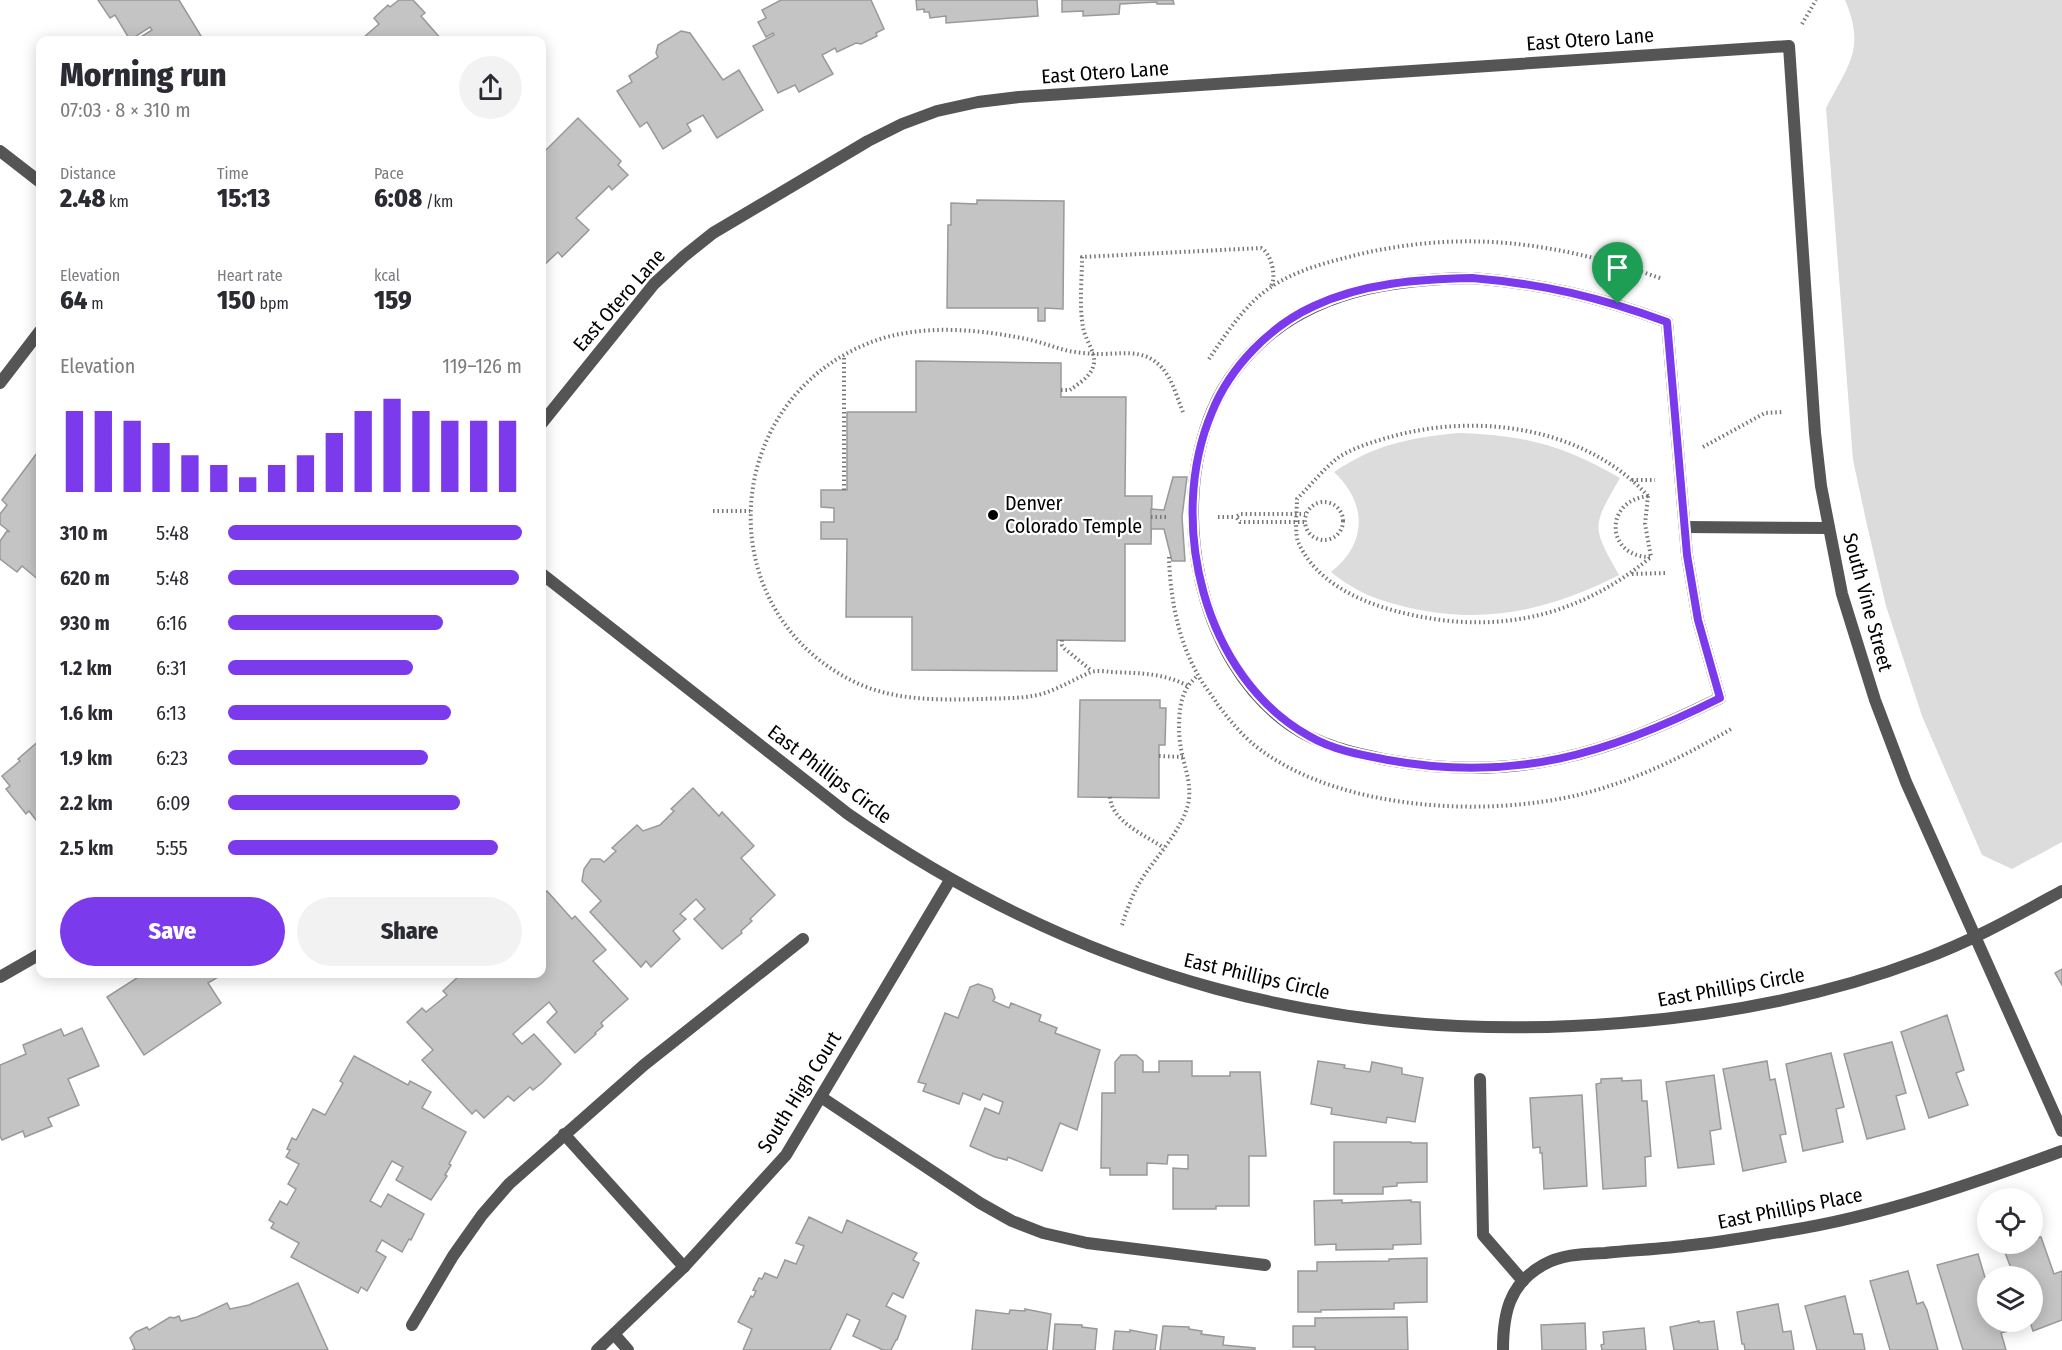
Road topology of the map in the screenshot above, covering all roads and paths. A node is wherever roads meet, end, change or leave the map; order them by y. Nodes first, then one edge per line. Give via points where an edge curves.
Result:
1 (1789, 46) joint
2 (0, 151) edge
3 (36, 179) edge
4 (36, 336) edge
5 (1093, 354) junction
6 (844, 355) junction
7 (1205, 368) dead end
8 (0, 383) edge
9 (1061, 390) dead end
10 (1187, 403) dead end
11 (1183, 412) junction
12 (1783, 412) dead end
13 (546, 418) edge
14 (1180, 420) dead end
15 (1679, 464) junction
16 (1632, 480) junction
17 (844, 490) dead end
18 (1648, 496) junction
19 (1169, 507) dead end
20 (713, 511) dead end
21 (750, 511) junction
22 (1297, 514) junction
23 (1305, 514) junction
24 (1297, 522) junction
25 (1304, 522) junction
26 (1168, 527) dead end
27 (1685, 527) junction
28 (1828, 528) junction
29 (1169, 548) dead end
30 (1651, 557) junction
31 (1690, 572) junction
32 (1631, 574) junction
33 (546, 577) edge
34 (1062, 640) dead end
35 (1092, 671) junction
36 (1198, 675) junction
37 (1188, 686) junction
38 (1731, 729) dead end
39 (1159, 756) dead end
40 (1183, 757) junction
41 (1110, 797) dead end
42 (1164, 848) junction
43 (950, 880) junction
44 (2062, 891) edge
45 (1122, 925) dead end
46 (1976, 938) junction
47 (803, 939) dead end
48 (36, 956) edge
49 (0, 977) edge
50 (1480, 1079) dead end
51 (821, 1097) junction
52 (2062, 1131) edge
53 (564, 1134) junction
54 (2062, 1151) edge
55 (1265, 1265) dead end
56 (684, 1267) junction
57 (1523, 1281) junction
58 (412, 1324) dead end
59 (614, 1334) junction
60 (597, 1350) edge
61 (628, 1350) edge
62 (1503, 1350) edge

1 - 13 street, East Otero Lane via 1019,98 937,111 868,141 698,245 654,284
1 - 28 street, South Vine Street via 1815,433
2 - 3 street
4 - 8 street
5 - 6 path via 1005,335 933,331 891,336
5 - 7 path via 1082,319 1082,257 1265,250 1273,284 1226,334
5 - 9 path via 1092,371 1070,390
5 - 11 path via 1135,352 1160,365
6 - 17 path
6 - 21 path via 800,389 780,414 759,456
10 - 11 path
11 - 14 path
12 - 15 path via 1765,413
15 - 16 path via 1660,480
15 - 27 street
15 - 31 street via 1667,322 1618,304 1520,282 1472,278 1398,282 1315,305 1273,333 1237,369 1211,412 1200,450 1193,526 1201,580 1217,632 1249,687 1268,707 1310,737 1344,751 1453,769 1494,769 1564,759 1640,735 1720,698 1698,620
16 - 18 path
16 - 22 path via 1603,459 1554,438 1501,427 1440,427 1387,438 1339,457 1297,499
18 - 30 path via 1644,524
18 - 30 path via 1626,503 1615,524 1621,546 1640,557
19 - 26 path
20 - 21 path
21 - 35 path via 759,574 781,618 814,655 860,684 914,699 1019,698 1059,688
22 - 23 path
22 - 24 path
22 - 24 path via 1240,514 1236,518 1240,522
23 - 25 path
23 - 25 path via 1315,503 1330,502 1341,512 1343,526 1338,534 1324,541 1311,536
24 - 25 path
24 - 32 path via 1298,542 1326,578 1342,590 1375,605 1446,621 1502,622 1533,617 1603,592
27 - 28 street
27 - 31 street
28 - 46 street, South Vine Street via 1842,594 1875,700 1906,782
29 - 36 path via 1176,615
30 - 32 path
31 - 32 path
33 - 43 street, East Phillips Circle via 848,814
34 - 35 path via 1062,645
35 - 37 path via 1147,674
36 - 37 path
36 - 38 path via 1245,738 1282,764 1343,789 1413,803 1494,806 1579,794 1657,769
37 - 40 path via 1183,695 1179,738
39 - 40 path
40 - 42 path via 1189,799
41 - 42 path via 1110,806 1119,817
42 - 45 path via 1140,882
43 - 46 street, East Phillips Circle via 1071,940 1195,984 1320,1012 1454,1027 1595,1025 1745,1008 1872,977
43 - 51 street, South High Court
44 - 46 street, East Phillips Circle
46 - 52 street, South Vine Street
47 - 53 street
48 - 49 street
50 - 57 street via 1483,1235
51 - 55 street via 980,1203 1043,1233 1087,1243
51 - 56 street, South High Court via 786,1155
53 - 56 street
53 - 58 street via 509,1184 482,1215
54 - 57 street, East Phillips Place via 1978,1182 1861,1216 1692,1245 1563,1256
56 - 59 street, South High Court
57 - 62 street via 1507,1304
59 - 60 street, South High Court
59 - 61 street

